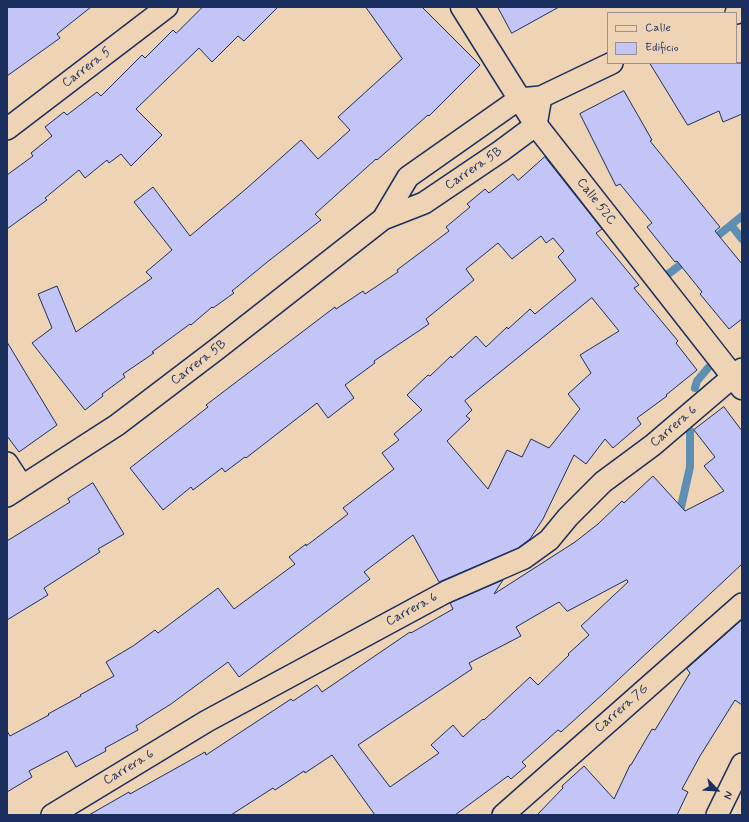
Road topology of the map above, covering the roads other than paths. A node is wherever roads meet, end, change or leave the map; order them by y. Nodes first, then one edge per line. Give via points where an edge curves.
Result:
1 (167, 7) edge
2 (462, 7) edge
3 (610, 64) edge
4 (541, 97) junction
5 (519, 99) junction
6 (536, 125) junction
7 (7, 129) edge
8 (383, 219) junction
9 (739, 378) edge
10 (7, 464) edge
11 (15, 491) edge
12 (742, 604) edge
13 (742, 764) edge
14 (52, 815) edge
15 (502, 815) edge
16 (717, 815) edge

1 - 7 street, Carrera 5
2 - 5 street, Calle 52C
3 - 4 street, Carrera 5B
4 - 5 street, Carrera 5B
4 - 6 street
5 - 6 street, Calle 52C
5 - 8 street, Carrera 5B via 408,177
6 - 8 street, Carrera 5B via 424,202
6 - 9 street, Calle 52C
8 - 11 street, Carrera 5B via 117,425
9 - 14 street, Carrera 6 via 603,482 549,540 524,558 446,592 228,709
10 - 11 street
12 - 15 street, Carrera 7G
13 - 16 street

